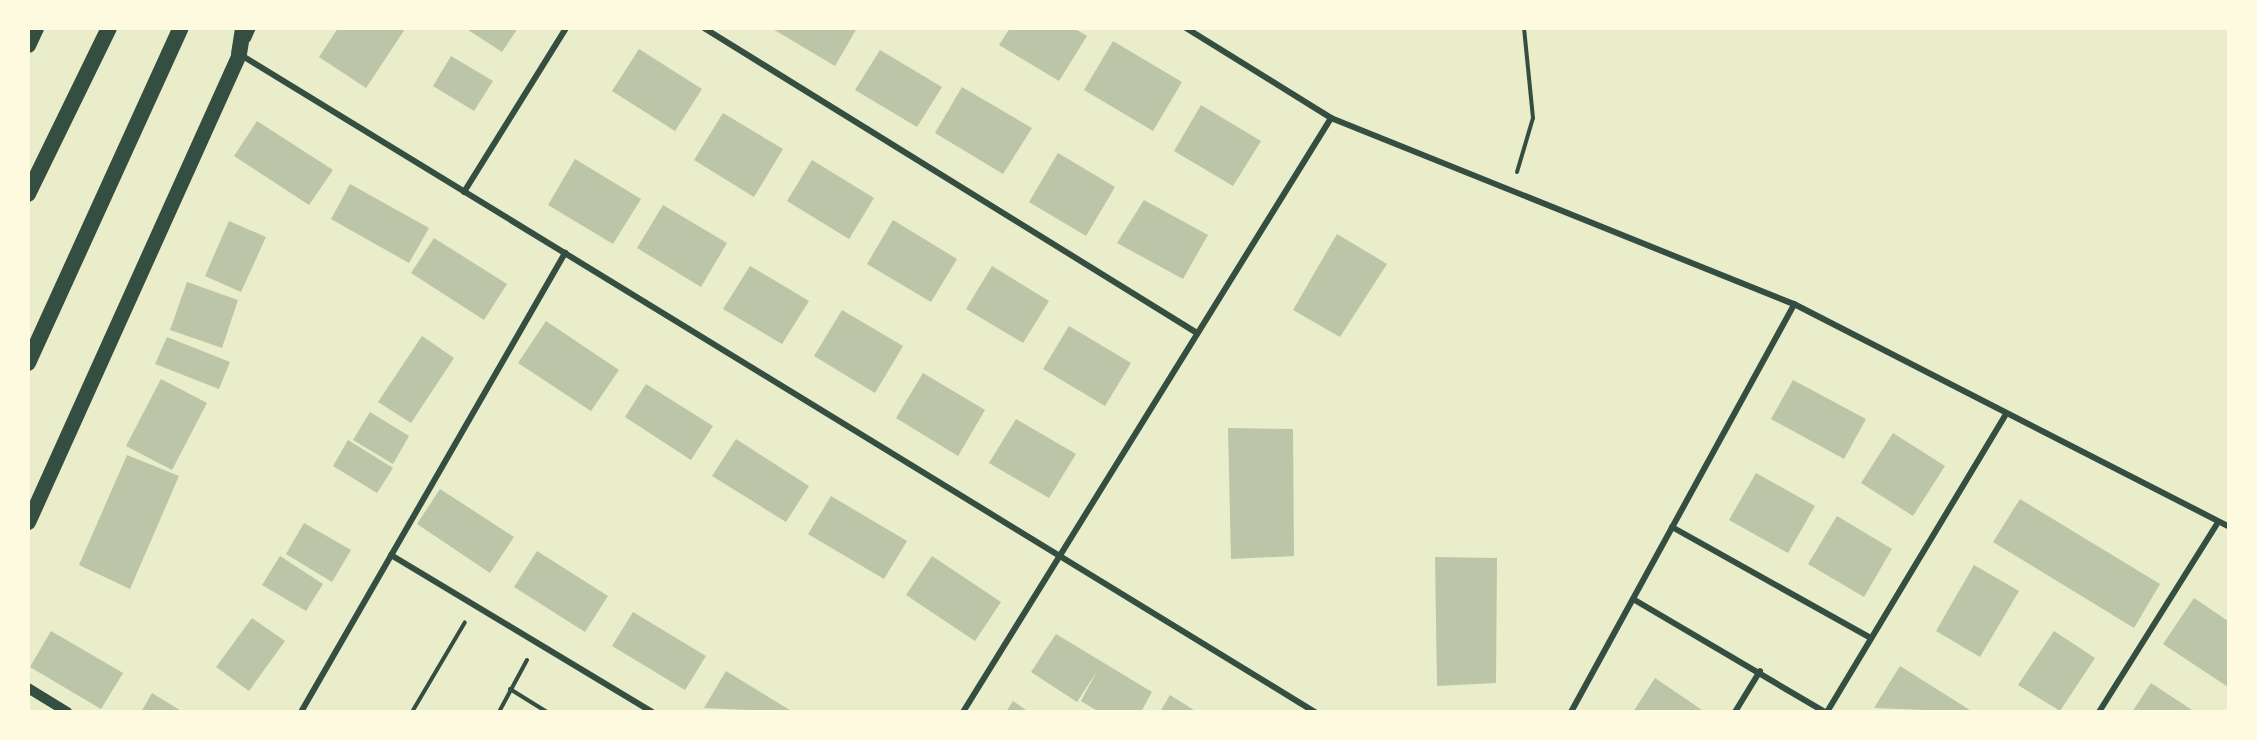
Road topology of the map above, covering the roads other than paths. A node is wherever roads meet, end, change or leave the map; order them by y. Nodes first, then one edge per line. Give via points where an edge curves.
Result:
1 (36, 28) edge
2 (109, 28) edge
3 (181, 28) edge
4 (243, 28) edge
5 (253, 28) edge
6 (566, 28) edge
7 (704, 28) edge
8 (1186, 28) edge
9 (29, 43) edge
10 (239, 54) junction
11 (1330, 118) junction
12 (464, 192) junction
13 (28, 194) edge
14 (565, 253) junction
15 (1794, 304) junction
16 (1197, 333) junction
17 (28, 363) edge
18 (2005, 416) junction
19 (28, 522) edge
20 (2218, 522) junction
21 (2229, 526) edge
22 (1672, 527) junction
23 (391, 555) junction
24 (1060, 555) junction
25 (1633, 599) junction
26 (1871, 638) junction
27 (1760, 671) junction
28 (28, 688) edge
29 (67, 711) edge
30 (302, 711) edge
31 (652, 711) edge
32 (963, 711) edge
33 (1315, 711) edge
34 (1571, 711) edge
35 (1735, 711) edge
36 (1826, 711) edge
37 (2099, 711) edge

1 - 9 main road
2 - 13 highway
3 - 17 highway
4 - 10 highway
5 - 10 street
6 - 12 street
7 - 16 street
8 - 11 street
10 - 12 street
10 - 19 main road
11 - 15 street
11 - 16 street
12 - 14 street
14 - 23 street
14 - 24 street
15 - 18 street
15 - 22 street
16 - 24 street
18 - 20 street
18 - 26 street
20 - 21 street
20 - 37 street
22 - 25 street
22 - 26 street
23 - 30 street
23 - 31 street
24 - 32 street
24 - 33 street
25 - 27 street
25 - 34 street
26 - 36 street
27 - 35 street
27 - 36 street
28 - 29 street

